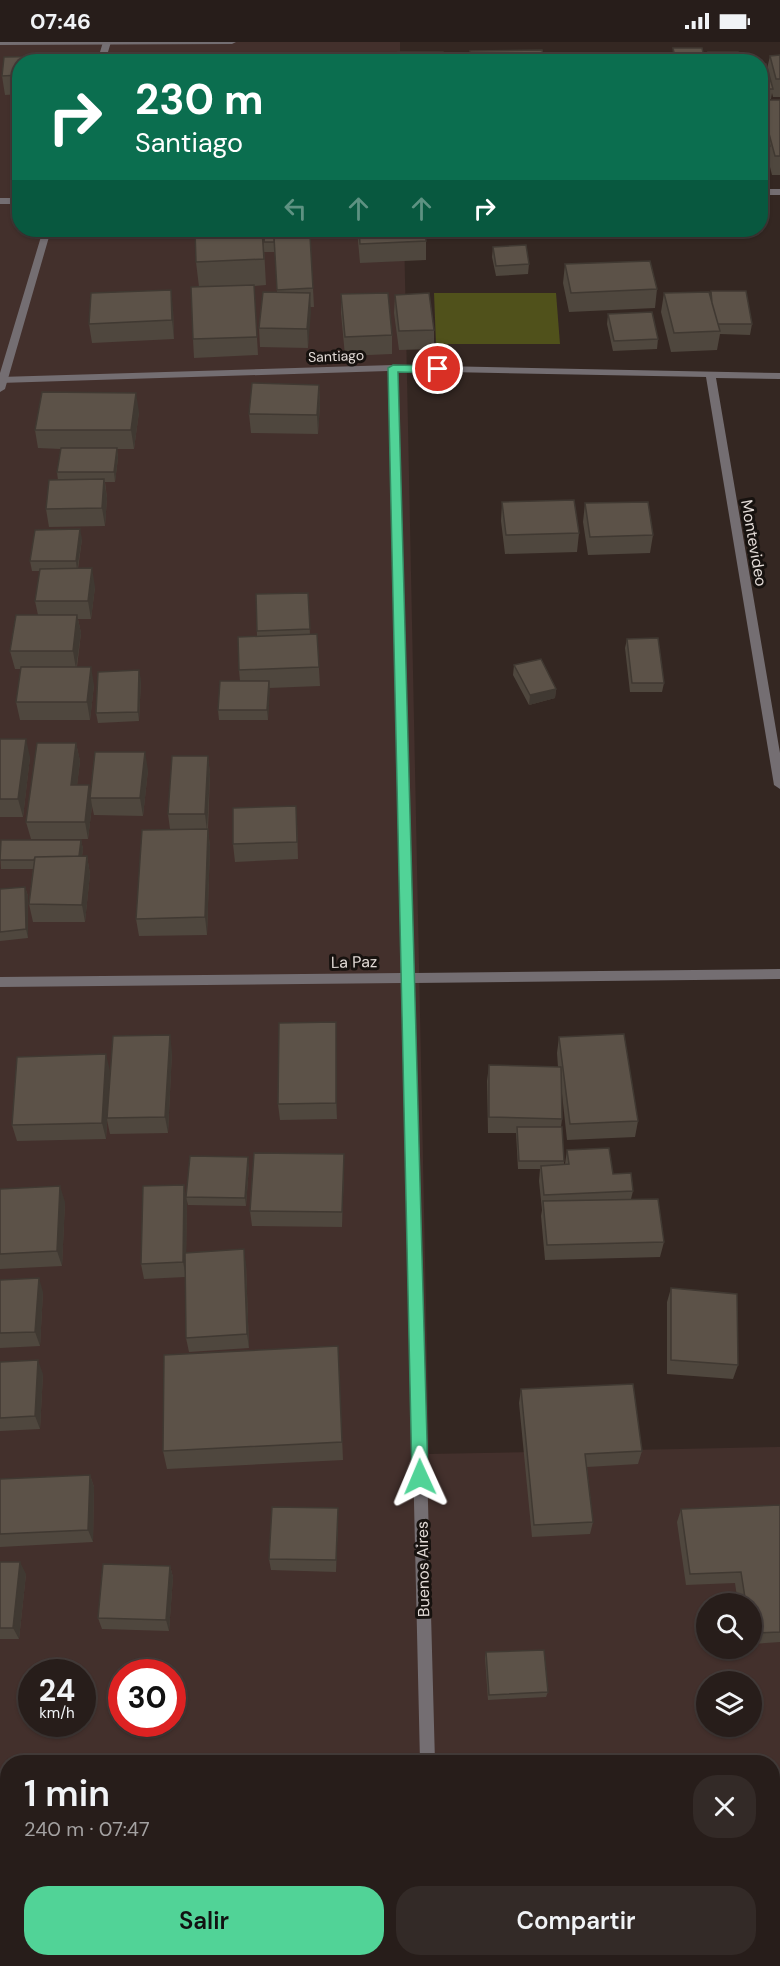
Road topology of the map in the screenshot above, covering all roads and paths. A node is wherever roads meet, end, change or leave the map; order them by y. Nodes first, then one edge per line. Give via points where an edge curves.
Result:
1 (107, 42) edge
2 (232, 42) edge
3 (0, 43) edge
4 (45, 237) edge
5 (393, 368) junction
6 (780, 376) edge
7 (711, 377) junction
8 (0, 383) edge
9 (780, 785) edge
10 (780, 974) edge
11 (407, 978) junction
12 (0, 982) edge
13 (428, 1755) edge

1 - 2 street
1 - 3 street
4 - 8 street
5 - 7 street, Santiago
5 - 8 street, Santiago
5 - 11 street, Buenos Aires
6 - 7 street, Santiago
7 - 9 street, Montevideo
10 - 11 street, La Paz
11 - 12 street, La Paz
11 - 13 street, Buenos Aires

